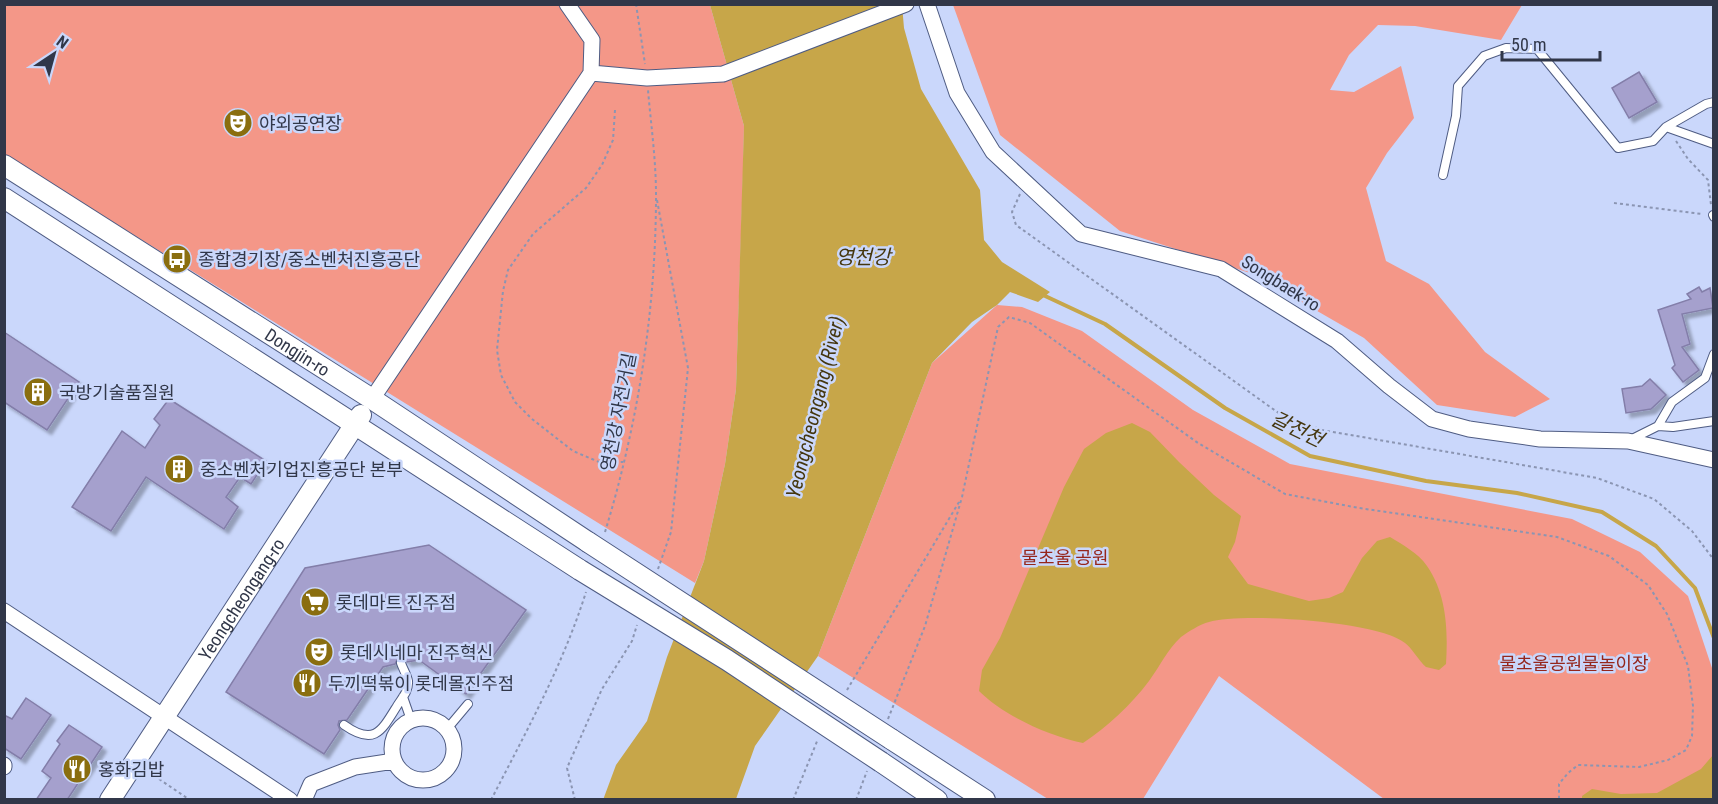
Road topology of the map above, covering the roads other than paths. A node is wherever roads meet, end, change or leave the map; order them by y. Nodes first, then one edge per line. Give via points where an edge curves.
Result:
1 (567, 4) edge
2 (906, 4) edge
3 (927, 4) edge
4 (591, 73) junction
5 (1713, 102) edge
6 (1666, 127) junction
7 (1713, 144) edge
8 (4, 165) edge
9 (1443, 175) dead end
10 (4, 198) edge
11 (1713, 354) edge
12 (372, 399) junction
13 (1713, 421) edge
14 (355, 424) junction
15 (1658, 426) junction
16 (1628, 441) junction
17 (1713, 460) edge
18 (4, 611) edge
19 (401, 663) dead end
20 (403, 697) junction
21 (468, 704) dead end
22 (164, 716) junction
23 (411, 720) junction
24 (344, 724) dead end
25 (447, 729) junction
26 (394, 761) junction
27 (110, 800) edge
28 (290, 800) edge
29 (304, 800) edge
30 (937, 800) edge
31 (984, 800) edge

1 - 4 street via 592,40
2 - 4 street via 723,74 647,78
3 - 16 street, Songbaek-ro via 957,93 993,152 1081,234 1221,269 1337,341 1432,419 1469,429 1540,439
4 - 12 street
5 - 6 lane
6 - 7 lane
6 - 9 lane via 1653,141 1618,148 1537,49 1506,48 1484,56 1458,86 1456,116
8 - 12 street, Dongjin-ro
10 - 14 street, Dongjin-ro
11 - 15 lane via 1705,378 1672,402
12 - 14 street, Yeongcheongang-ro
12 - 31 street, Dongjin-ro, bridge via 889,731
13 - 15 lane
14 - 22 street, Yeongcheongang-ro
14 - 30 street, Dongjin-ro, bridge via 727,660 875,764
15 - 16 lane
16 - 17 street, Songbaek-ro
18 - 22 street
19 - 20 lane via 408,680
20 - 23 lane
20 - 24 lane via 383,729 376,733 358,735
21 - 25 lane
22 - 27 street, Yeongcheongang-ro
22 - 28 street
23 - 25 street via 430,719
23 - 26 street via 396,733
25 - 26 street via 454,748 453,759 440,775 419,780 409,777
26 - 29 street via 355,767 311,784

